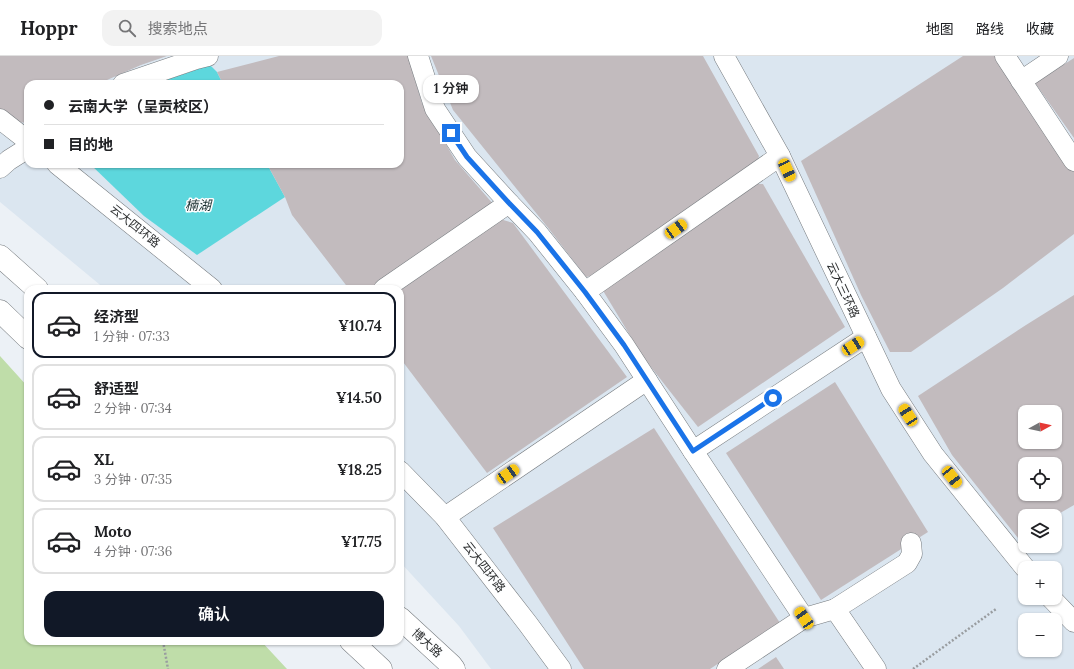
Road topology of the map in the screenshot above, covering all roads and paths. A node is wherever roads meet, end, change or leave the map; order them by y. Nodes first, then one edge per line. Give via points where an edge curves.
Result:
1 (208, 56) edge
2 (418, 56) edge
3 (724, 56) edge
4 (1005, 56) edge
5 (1058, 56) edge
6 (134, 80) edge
7 (1021, 81) junction
8 (0, 119) edge
9 (24, 138) edge
10 (24, 151) edge
11 (780, 156) junction
12 (1074, 161) edge
13 (0, 168) edge
14 (62, 168) edge
15 (509, 203) junction
16 (0, 256) edge
17 (33, 285) edge
18 (207, 285) edge
19 (390, 285) edge
20 (585, 292) junction
21 (0, 311) edge
22 (24, 334) edge
23 (866, 338) junction
24 (647, 380) junction
25 (693, 451) junction
26 (404, 475) edge
27 (445, 518) junction
28 (912, 543) dead end
29 (1019, 561) edge
30 (1058, 605) edge
31 (835, 609) junction
32 (996, 609) dead end
33 (804, 618) junction
34 (404, 622) edge
35 (1074, 622) edge
36 (164, 645) edge
37 (355, 645) edge
38 (168, 669) edge
39 (381, 669) edge
40 (454, 669) edge
41 (560, 669) edge
42 (727, 669) edge
43 (876, 669) edge
44 (913, 669) edge

1 - 6 lane
2 - 15 lane via 435,109 467,157
3 - 11 lane, 云大三环路
4 - 7 lane
5 - 7 lane
7 - 12 lane
8 - 9 lane
10 - 13 lane
11 - 20 lane
11 - 23 lane, 云大三环路
14 - 18 lane, 云大四环路
15 - 19 lane
15 - 20 lane via 537,232
16 - 17 main road
20 - 24 lane
21 - 22 main road
23 - 25 lane
23 - 29 lane, 云大三环路 via 890,389 933,454
24 - 25 lane
24 - 27 lane
25 - 33 lane
26 - 27 lane, 云大四环路
27 - 41 lane, 云大四环路
28 - 31 lane via 912,554 906,563
30 - 35 lane
31 - 33 lane
31 - 43 lane
32 - 44 path
33 - 42 lane
34 - 40 main road, 博大路
36 - 38 path
37 - 39 main road

